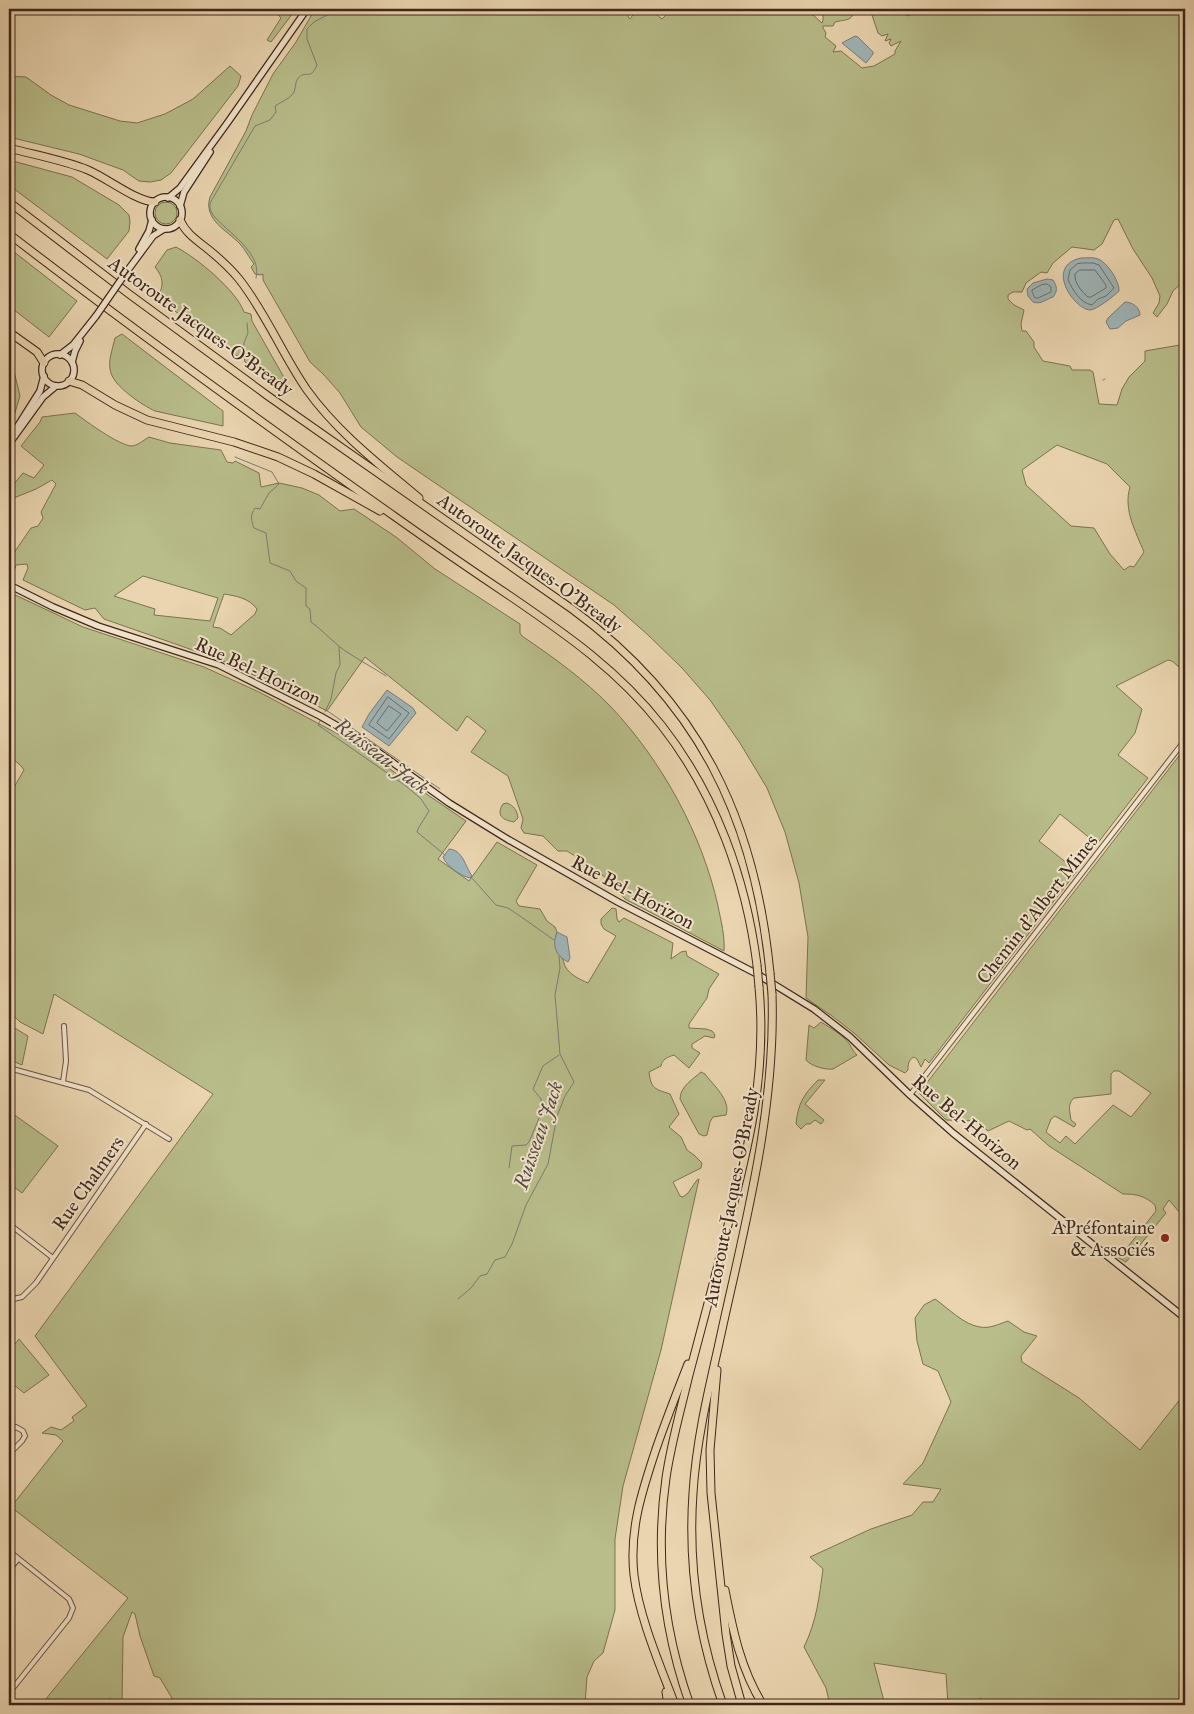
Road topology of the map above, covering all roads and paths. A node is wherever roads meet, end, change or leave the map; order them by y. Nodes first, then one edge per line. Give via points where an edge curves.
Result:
1 (306, 9) edge
2 (228, 122) junction
3 (9, 148) edge
4 (168, 198) junction
5 (9, 202) edge
6 (155, 202) junction
7 (180, 206) junction
8 (152, 220) junction
9 (180, 220) junction
10 (164, 229) junction
11 (9, 234) edge
12 (134, 260) junction
13 (87, 328) junction
14 (9, 332) edge
15 (60, 355) junction
16 (72, 362) junction
17 (44, 363) junction
18 (44, 376) junction
19 (69, 381) junction
20 (56, 386) junction
21 (9, 442) edge
22 (450, 524) junction
23 (421, 535) junction
24 (9, 585) edge
25 (1185, 740) edge
26 (64, 1026) dead end
27 (9, 1068) edge
28 (63, 1082) junction
29 (910, 1095) junction
30 (146, 1124) junction
31 (168, 1138) dead end
32 (9, 1224) edge
33 (53, 1258) junction
34 (9, 1300) edge
35 (1185, 1318) edge
36 (699, 1338) junction
37 (719, 1345) junction
38 (9, 1435) edge
39 (9, 1454) edge
40 (716, 1543) junction
41 (9, 1551) edge
42 (18, 1559) junction
43 (9, 1570) edge
44 (662, 1672) junction
45 (9, 1694) edge
46 (668, 1705) edge
47 (674, 1705) edge
48 (690, 1705) edge
49 (723, 1705) edge
50 (742, 1705) edge
51 (763, 1705) edge

1 - 2 street
2 - 4 street via 180,189
2 - 7 street via 184,192
3 - 6 highway via 84,169 142,200
4 - 6 street
4 - 7 street
5 - 22 highway, Autoroute Jacques-O'Bready via 235,372
6 - 8 street via 151,209
7 - 9 street
8 - 10 street
8 - 12 street via 150,231
9 - 10 street via 173,227
9 - 22 highway via 186,230 223,262 243,285 300,379 328,416
10 - 12 street via 153,236
11 - 23 highway, Autoroute Jacques-O'Bready via 220,392
12 - 13 street, bridge
13 - 15 street
13 - 16 street
14 - 17 highway via 38,352
15 - 16 street
15 - 17 street via 50,357
16 - 19 street via 74,373
17 - 18 street
18 - 20 street
18 - 21 street via 40,391
19 - 20 street
19 - 23 highway via 144,419 243,444 285,460
20 - 21 street via 45,395
22 - 37 highway, Autoroute Jacques-O'Bready, bridge via 605,634 645,672 683,719 715,771 750,857 766,931 772,994 771,1062 764,1128
23 - 36 highway, Autoroute Jacques-O'Bready, bridge via 581,645 623,682 663,727 691,768 723,831 745,898 757,965 760,1061 754,1116 743,1167
24 - 29 street, Rue Bel-Horizon via 98,626 219,665 320,716 360,739 449,803 509,840 618,902 757,974 814,1009 850,1037
25 - 29 street, Chemin d'Albert Mines
26 - 28 street via 66,1061
27 - 28 street
28 - 30 street via 97,1093
29 - 35 street, Rue Bel-Horizon
30 - 31 street
30 - 33 street, Rue Chalmers
32 - 33 street, Rue Chalmers
33 - 34 street, Rue Chalmers via 26,1294 17,1300
36 - 44 highway via 643,1486 634,1530 636,1586
36 - 48 highway, Autoroute Jacques-O'Bready via 670,1454 662,1532 662,1575 668,1620
37 - 40 highway via 710,1455
37 - 49 highway, Autoroute Jacques-O'Bready via 697,1455 692,1535 701,1625
38 - 39 street via 16,1428 25,1436
40 - 50 highway via 727,1642
40 - 51 highway via 736,1644
41 - 42 street
42 - 43 street
42 - 45 street via 69,1599 73,1608 69,1618
44 - 46 highway
44 - 47 highway

